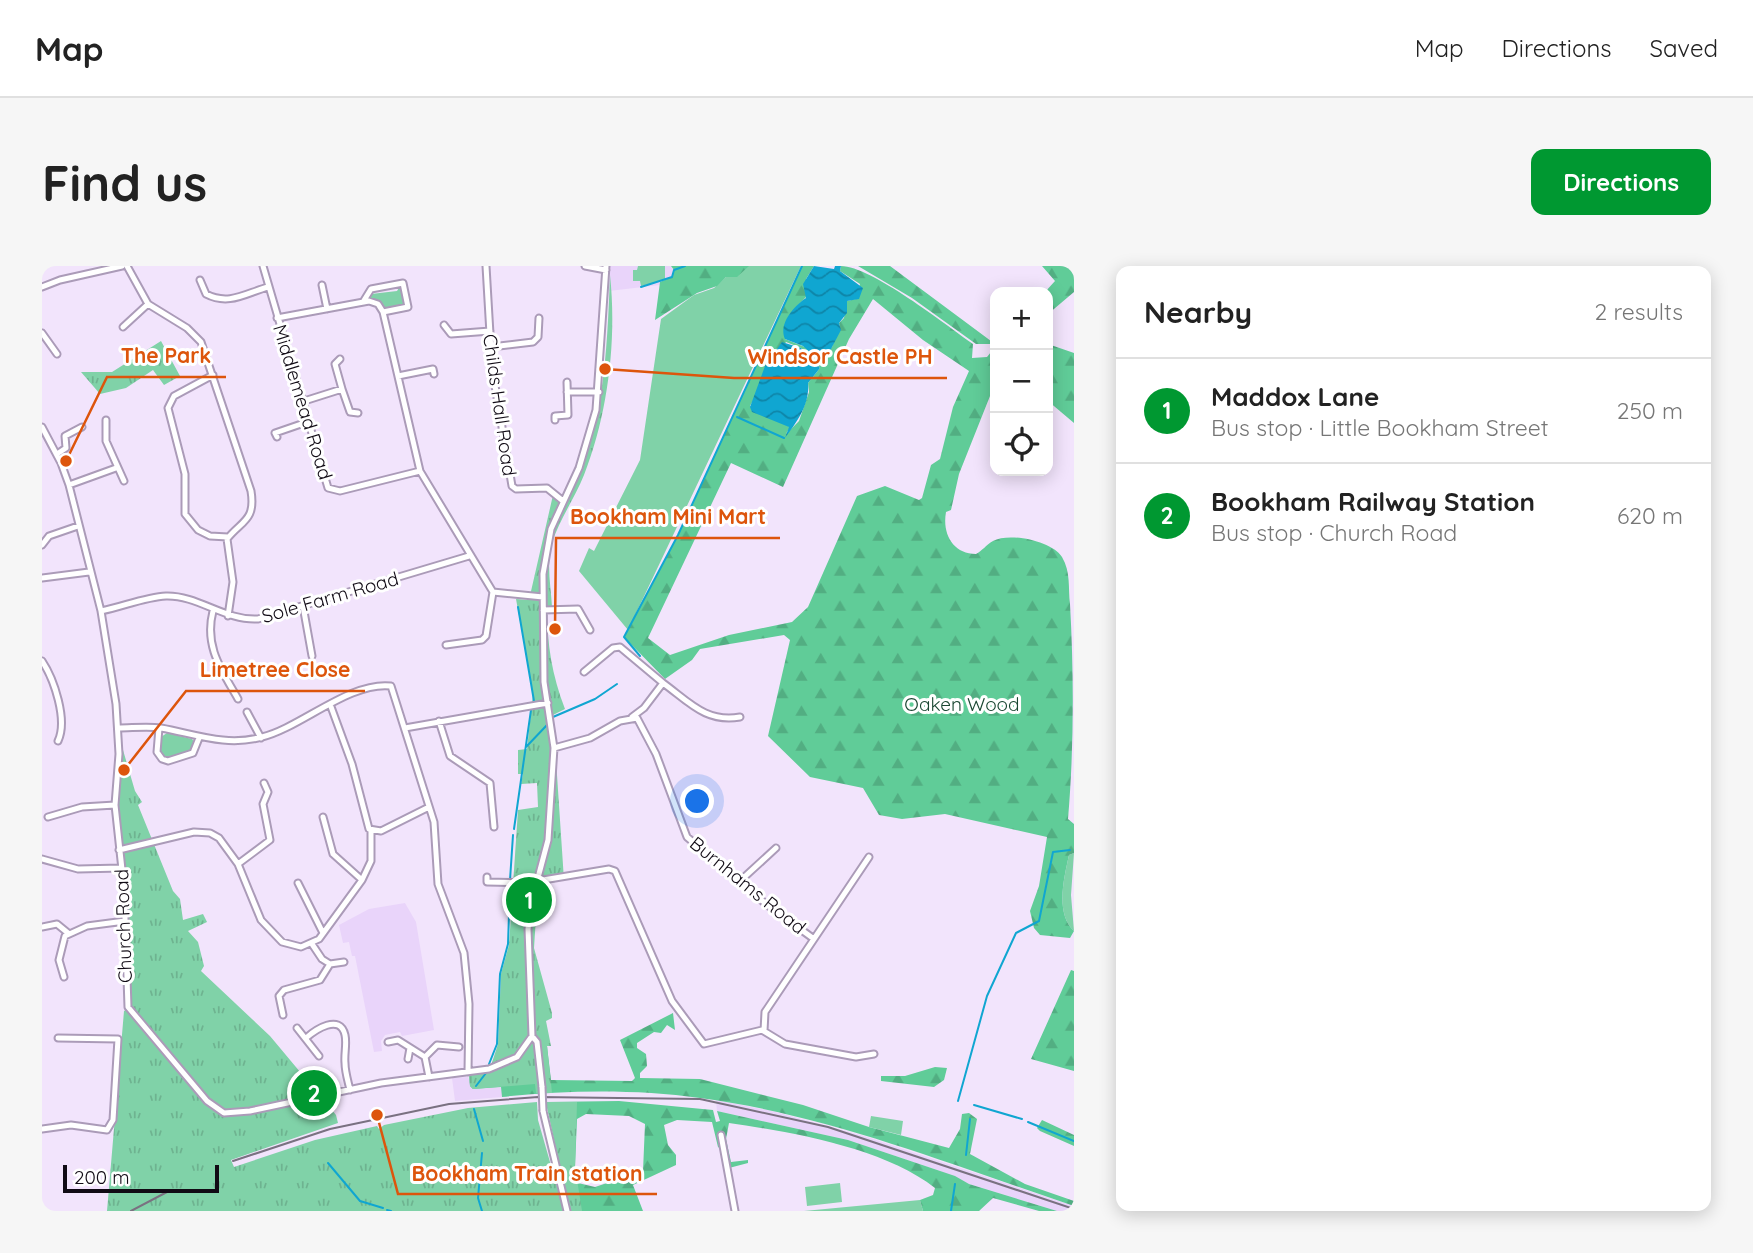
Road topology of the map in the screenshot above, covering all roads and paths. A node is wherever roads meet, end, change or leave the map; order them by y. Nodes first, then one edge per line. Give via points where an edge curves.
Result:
1 (124, 266) edge
2 (263, 266) edge
3 (486, 266) edge
4 (585, 266) edge
5 (606, 268) edge
6 (200, 280) dead end
7 (321, 285) dead end
8 (42, 287) edge
9 (268, 287) junction
10 (363, 302) junction
11 (148, 304) junction
12 (327, 309) junction
13 (383, 312) junction
14 (539, 317) dead end
15 (276, 318) junction
16 (444, 325) dead end
17 (123, 327) dead end
18 (490, 331) junction
19 (42, 333) edge
20 (491, 347) junction
21 (57, 354) dead end
22 (340, 359) dead end
23 (434, 374) dead end
24 (213, 375) junction
25 (398, 376) junction
26 (567, 382) dead end
27 (342, 389) junction
28 (567, 392) junction
29 (599, 393) junction
30 (301, 402) junction
31 (358, 413) dead end
32 (106, 420) dead end
33 (555, 420) dead end
34 (307, 422) junction
35 (42, 427) edge
36 (82, 427) dead end
37 (44, 436) edge
38 (277, 437) dead end
39 (57, 454) junction
40 (116, 468) junction
41 (420, 471) junction
42 (124, 481) dead end
43 (69, 485) junction
44 (563, 501) junction
45 (78, 526) junction
46 (228, 537) junction
47 (42, 545) edge
48 (469, 556) junction
49 (89, 572) junction
50 (42, 578) edge
51 (493, 592) junction
52 (543, 597) junction
53 (303, 606) junction
54 (543, 610) junction
55 (101, 611) junction
56 (213, 611) junction
57 (228, 616) junction
58 (590, 630) dead end
59 (446, 645) dead end
60 (312, 656) dead end
61 (42, 660) edge
62 (584, 672) dead end
63 (663, 683) junction
64 (238, 699) dead end
65 (548, 703) junction
66 (330, 704) junction
67 (247, 712) dead end
68 (632, 717) junction
69 (740, 717) dead end
70 (439, 721) junction
71 (118, 728) junction
72 (159, 728) junction
73 (405, 728) junction
74 (199, 738) junction
75 (261, 738) junction
76 (58, 741) dead end
77 (554, 748) junction
78 (264, 783) dead end
79 (115, 805) junction
80 (429, 807) junction
81 (48, 817) dead end
82 (323, 817) dead end
83 (494, 827) dead end
84 (371, 831) junction
85 (776, 848) dead end
86 (119, 850) junction
87 (869, 857) dead end
88 (42, 859) edge
89 (238, 863) junction
90 (121, 868) junction
91 (486, 877) dead end
92 (362, 880) junction
93 (740, 881) junction
94 (537, 882) junction
95 (298, 883) dead end
96 (125, 920) junction
97 (42, 927) edge
98 (68, 933) junction
99 (323, 933) junction
100 (814, 939) junction
101 (312, 944) junction
102 (344, 962) dead end
103 (330, 964) junction
104 (64, 977) dead end
105 (283, 1015) dead end
106 (297, 1028) dead end
107 (764, 1031) junction
108 (532, 1036) junction
109 (58, 1038) dead end
110 (306, 1038) junction
111 (388, 1042) dead end
112 (459, 1047) dead end
113 (410, 1048) junction
114 (874, 1054) dead end
115 (319, 1056) dead end
116 (425, 1057) junction
117 (408, 1059) dead end
118 (468, 1072) junction
119 (429, 1077) junction
120 (350, 1090) junction
121 (42, 1129) edge
122 (721, 1135) dead end
123 (567, 1211) edge
124 (735, 1211) edge

1 - 8 street
1 - 11 street
2 - 9 street, Middlemead Road
3 - 18 street, Childs Hall Road
4 - 5 street
5 - 29 street
6 - 9 street via 206,294 225,300
7 - 12 street
9 - 15 street, Middlemead Road
10 - 12 street
10 - 13 street via 378,304
10 - 13 street via 371,289 402,283 408,307
11 - 17 street
11 - 24 street via 198,337
12 - 15 street
13 - 25 street
14 - 20 street via 538,337 533,342
15 - 30 street, Middlemead Road
16 - 18 street via 451,334
18 - 20 street, Childs Hall Road
19 - 21 street
20 - 44 street, Childs Hall Road via 512,486 552,489
22 - 27 street via 335,364
23 - 25 street via 432,369
24 - 46 street via 252,498 247,520
24 - 46 street via 174,397 168,408 185,474 185,514 198,530
25 - 41 street
26 - 28 street
27 - 30 street
27 - 31 street via 350,412
28 - 29 street
28 - 33 street via 568,415 555,416
29 - 44 street via 592,431
30 - 34 street, Middlemead Road
32 - 40 street via 106,441
34 - 38 street via 275,433
34 - 41 street, Middlemead Road via 326,482 334,491
35 - 37 street, Church Road
36 - 39 street via 68,432 66,448
37 - 39 street, Church Road
39 - 43 street, Church Road
40 - 42 street
40 - 43 street
41 - 48 street
43 - 45 street, Church Road
44 - 52 street via 545,553
45 - 47 street via 49,536
45 - 49 street, Church Road
46 - 57 street via 233,582
48 - 51 street
48 - 53 street, Sole Farm Road
49 - 50 street
49 - 55 street, Church Road
51 - 52 street
51 - 59 street via 486,636
52 - 54 street
53 - 57 street, Sole Farm Road via 258,619
53 - 60 street
54 - 58 street via 578,609
54 - 65 street
55 - 56 street, Sole Farm Road via 166,596
55 - 71 street, Church Road
56 - 57 street, Sole Farm Road
56 - 64 street via 208,628 211,650
61 - 76 street via 54,687 62,732
62 - 63 street via 620,647
63 - 68 street
63 - 69 street via 719,720
65 - 70 street
65 - 77 street
66 - 73 street via 391,686
66 - 75 street
66 - 84 street
67 - 75 street
68 - 77 street via 590,738
68 - 93 street, Burnhams Road via 645,729 687,837
70 - 73 street
70 - 83 street via 450,756 490,783
71 - 72 street
71 - 79 street, Church Road
72 - 74 street
72 - 74 street via 157,752 168,761 193,753
73 - 80 street
74 - 75 street via 220,742
77 - 94 street via 548,840
78 - 89 street via 270,840
79 - 81 street via 82,807
79 - 86 street, Church Road
80 - 84 street via 384,830
80 - 118 street via 438,884 466,962
82 - 92 street via 333,854
84 - 92 street via 371,862
85 - 93 street
86 - 89 street via 203,831 219,838
86 - 90 street, Church Road
87 - 100 street
88 - 90 street via 78,869
89 - 101 street via 256,912 274,936 291,947
90 - 96 street, Church Road
91 - 94 street via 487,882
92 - 99 street
93 - 100 street, Burnhams Road
94 - 107 street via 615,871 672,1001 705,1044
94 - 108 street via 528,929
95 - 99 street
96 - 98 street
96 - 120 street, Church Road via 128,1007 214,1108 233,1114
97 - 98 street via 57,924
98 - 104 street via 59,960
99 - 101 street
100 - 107 street via 765,1012
101 - 103 street
102 - 103 street
103 - 105 street via 320,980 284,990 279,996
106 - 110 street
107 - 114 street via 785,1044 856,1057
108 - 118 street, Church Road via 521,1053 504,1064
108 - 123 street, bridge via 537,1042 543,1111
109 - 121 street via 118,1039 117,1090 109,1130 71,1125
110 - 115 street
110 - 120 street via 323,1026 342,1029
111 - 113 street via 398,1040
112 - 116 street via 437,1045
113 - 116 street
113 - 117 street
116 - 119 street
118 - 119 street, Church Road
119 - 120 street, Church Road
122 - 124 street

